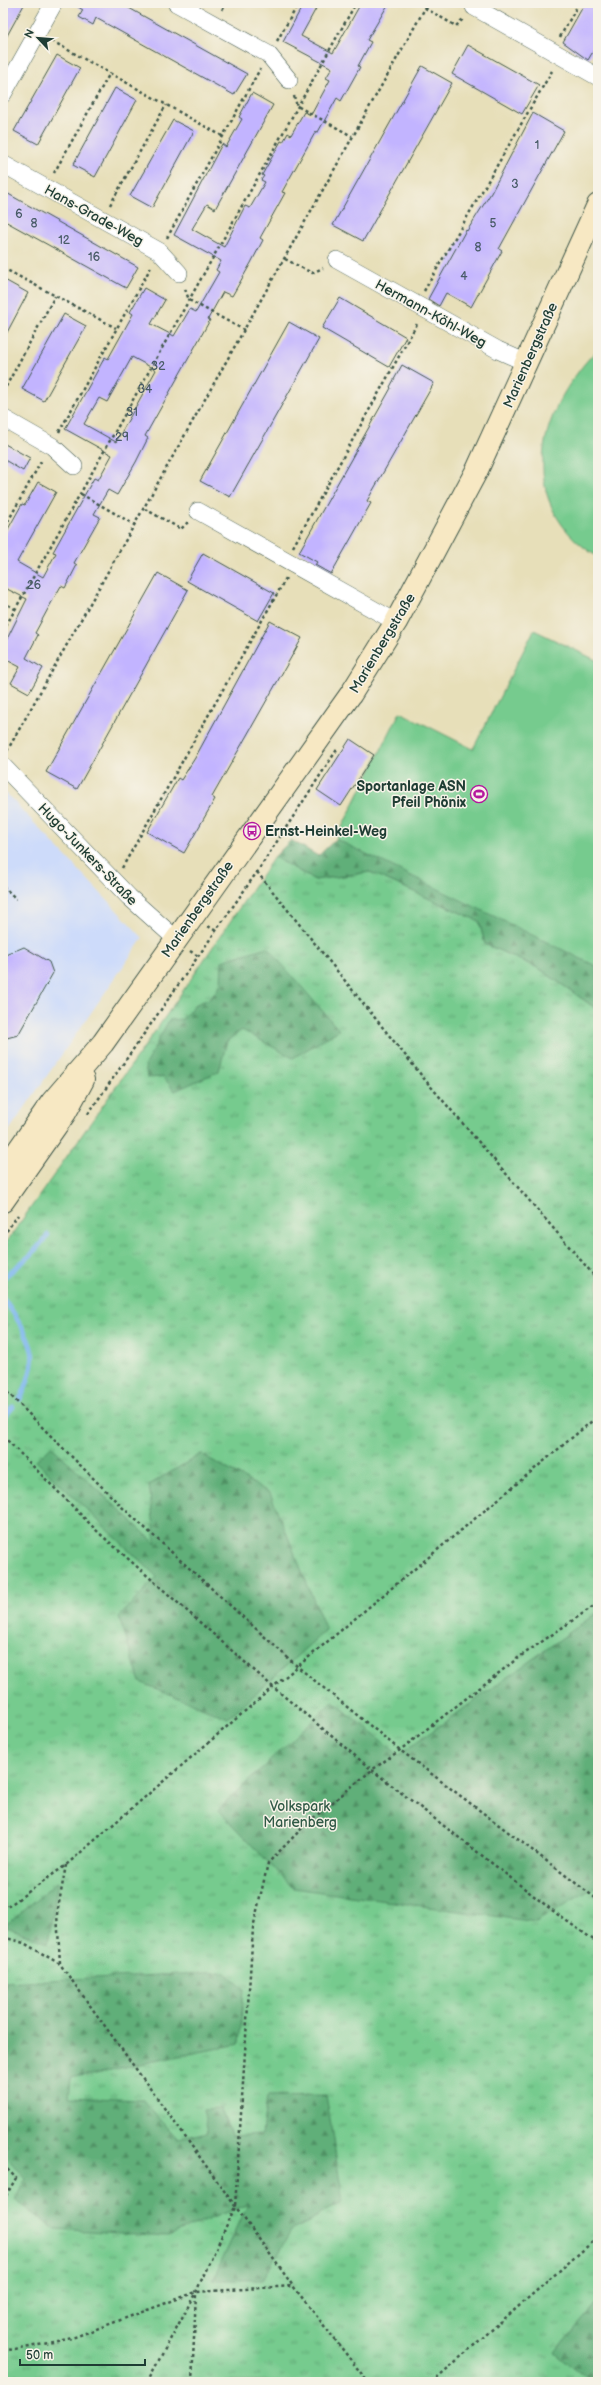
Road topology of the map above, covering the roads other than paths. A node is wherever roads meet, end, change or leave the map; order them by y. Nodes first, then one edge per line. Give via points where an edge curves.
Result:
1 (54, 3) edge
2 (176, 3) edge
3 (474, 7) road end
4 (598, 77) edge
5 (289, 80) road end
6 (3, 94) edge
7 (3, 164) edge
8 (598, 205) edge
9 (337, 260) road end
10 (179, 273) road end
11 (527, 363) junction
12 (3, 418) edge
13 (74, 466) dead end
14 (198, 511) road end
15 (396, 622) junction
16 (3, 766) edge
17 (176, 939) junction
18 (103, 1044) junction
19 (3, 1172) edge
20 (12, 1206) edge

1 - 6 street
2 - 5 street via 268,54
3 - 4 street
7 - 10 street, Hans-Grade-Weg via 159,251
8 - 11 main road, Marienbergstraße
9 - 11 street, Hermann-Köhl-Weg via 498,350
11 - 15 main road, Marienbergstraße via 474,477
12 - 13 street via 52,446
14 - 15 street
15 - 17 main road, Marienbergstraße via 351,694
16 - 17 street, Hugo-Junkers-Straße via 114,882
17 - 18 main road, Marienbergstraße
18 - 19 main road, Marienbergstraße via 52,1102
18 - 20 main road, Marienbergstraße

